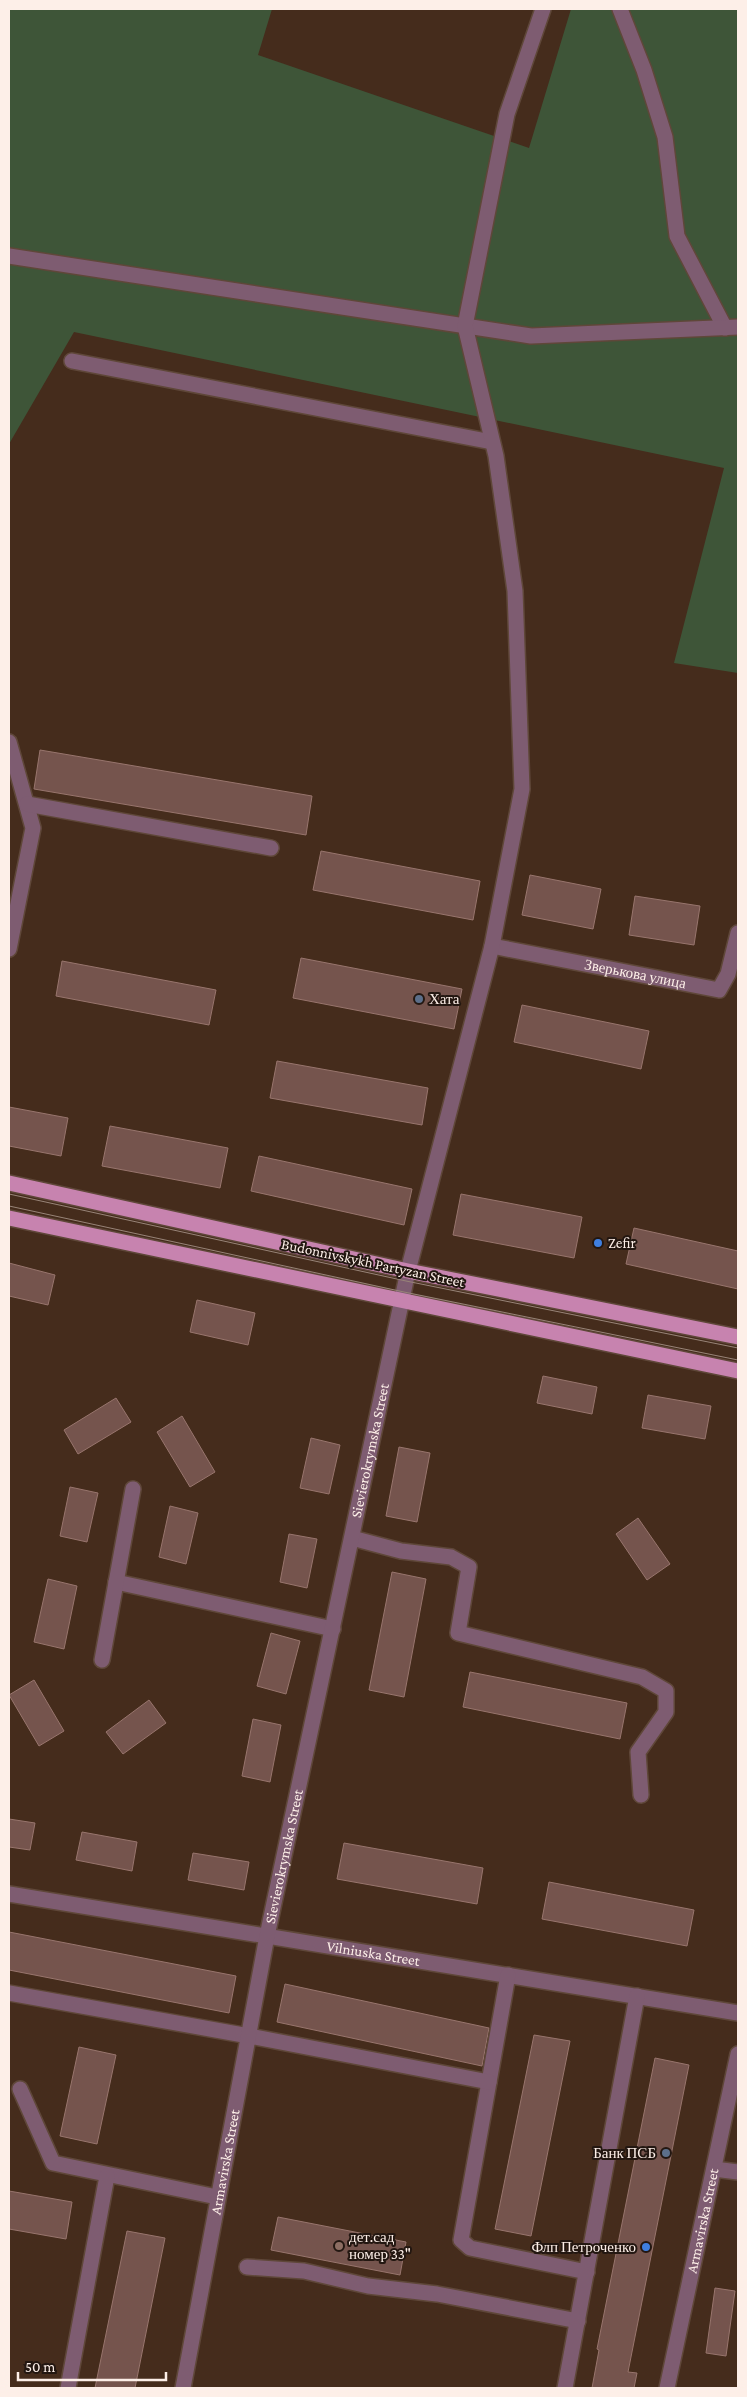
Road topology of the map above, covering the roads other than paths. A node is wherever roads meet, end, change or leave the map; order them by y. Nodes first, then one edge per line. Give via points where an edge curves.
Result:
1 (543, 9) edge
2 (620, 9) edge
3 (9, 256) edge
4 (465, 326) junction
5 (732, 327) edge
6 (72, 361) dead end
7 (492, 442) junction
8 (9, 742) edge
9 (27, 804) junction
10 (271, 848) dead end
11 (738, 933) edge
12 (492, 946) junction
13 (9, 949) edge
14 (9, 1183) edge
15 (9, 1218) edge
16 (408, 1271) junction
17 (402, 1302) junction
18 (738, 1337) edge
19 (738, 1371) edge
20 (133, 1489) dead end
21 (352, 1538) junction
22 (116, 1582) junction
23 (333, 1629) junction
24 (102, 1660) dead end
25 (641, 1795) dead end
26 (9, 1894) edge
27 (267, 1936) junction
28 (508, 1975) junction
29 (9, 1993) edge
30 (637, 1996) junction
31 (738, 2013) edge
32 (249, 2036) junction
33 (738, 2054) edge
34 (489, 2082) junction
35 (20, 2089) dead end
36 (714, 2169) junction
37 (738, 2172) edge
38 (107, 2176) junction
39 (217, 2198) junction
40 (247, 2267) dead end
41 (587, 2272) junction
42 (578, 2321) junction
43 (68, 2388) edge
44 (183, 2388) edge
45 (565, 2388) edge
46 (667, 2388) edge

1 - 4 street via 507,114
2 - 5 street via 665,137 677,236
3 - 4 street
4 - 5 street via 531,336
4 - 7 street, Sievierokrymska Street
6 - 7 street
7 - 12 street, Sievierokrymska Street via 515,591 522,789
8 - 9 street
9 - 10 street
9 - 13 street via 33,828
11 - 12 street, Зверькова улица via 728,974 719,990
12 - 16 street, Sievierokrymska Street
14 - 16 main road, Budonnivskykh Partyzan Street
15 - 17 main road, Budonnivskykh Partyzan Street
16 - 17 street, Sievierokrymska Street
16 - 18 main road, Budonnivskykh Partyzan Street
17 - 19 main road, Budonnivskykh Partyzan Street
17 - 21 street, Sievierokrymska Street
20 - 22 street
21 - 23 street, Sievierokrymska Street
21 - 25 street via 401,1551 451,1557 469,1567 458,1633 642,1677 666,1691 666,1712 638,1752
22 - 23 street
22 - 24 street
23 - 27 street, Sievierokrymska Street
26 - 27 street, Vilniuska Street
27 - 28 street, Vilniuska Street
27 - 32 street, Armavirska Street
28 - 30 street, Vilniuska Street
28 - 34 street
29 - 32 street
30 - 31 street, Vilniuska Street
30 - 41 street
32 - 34 street
32 - 39 street, Armavirska Street
33 - 36 street, Armavirska Street
34 - 41 street via 460,2240 470,2248
35 - 38 street via 53,2163
36 - 37 street
36 - 46 street, Armavirska Street
38 - 39 street
38 - 43 street
39 - 44 street, Armavirska Street
40 - 42 street via 304,2271 368,2286 437,2294
41 - 42 street
42 - 45 street

